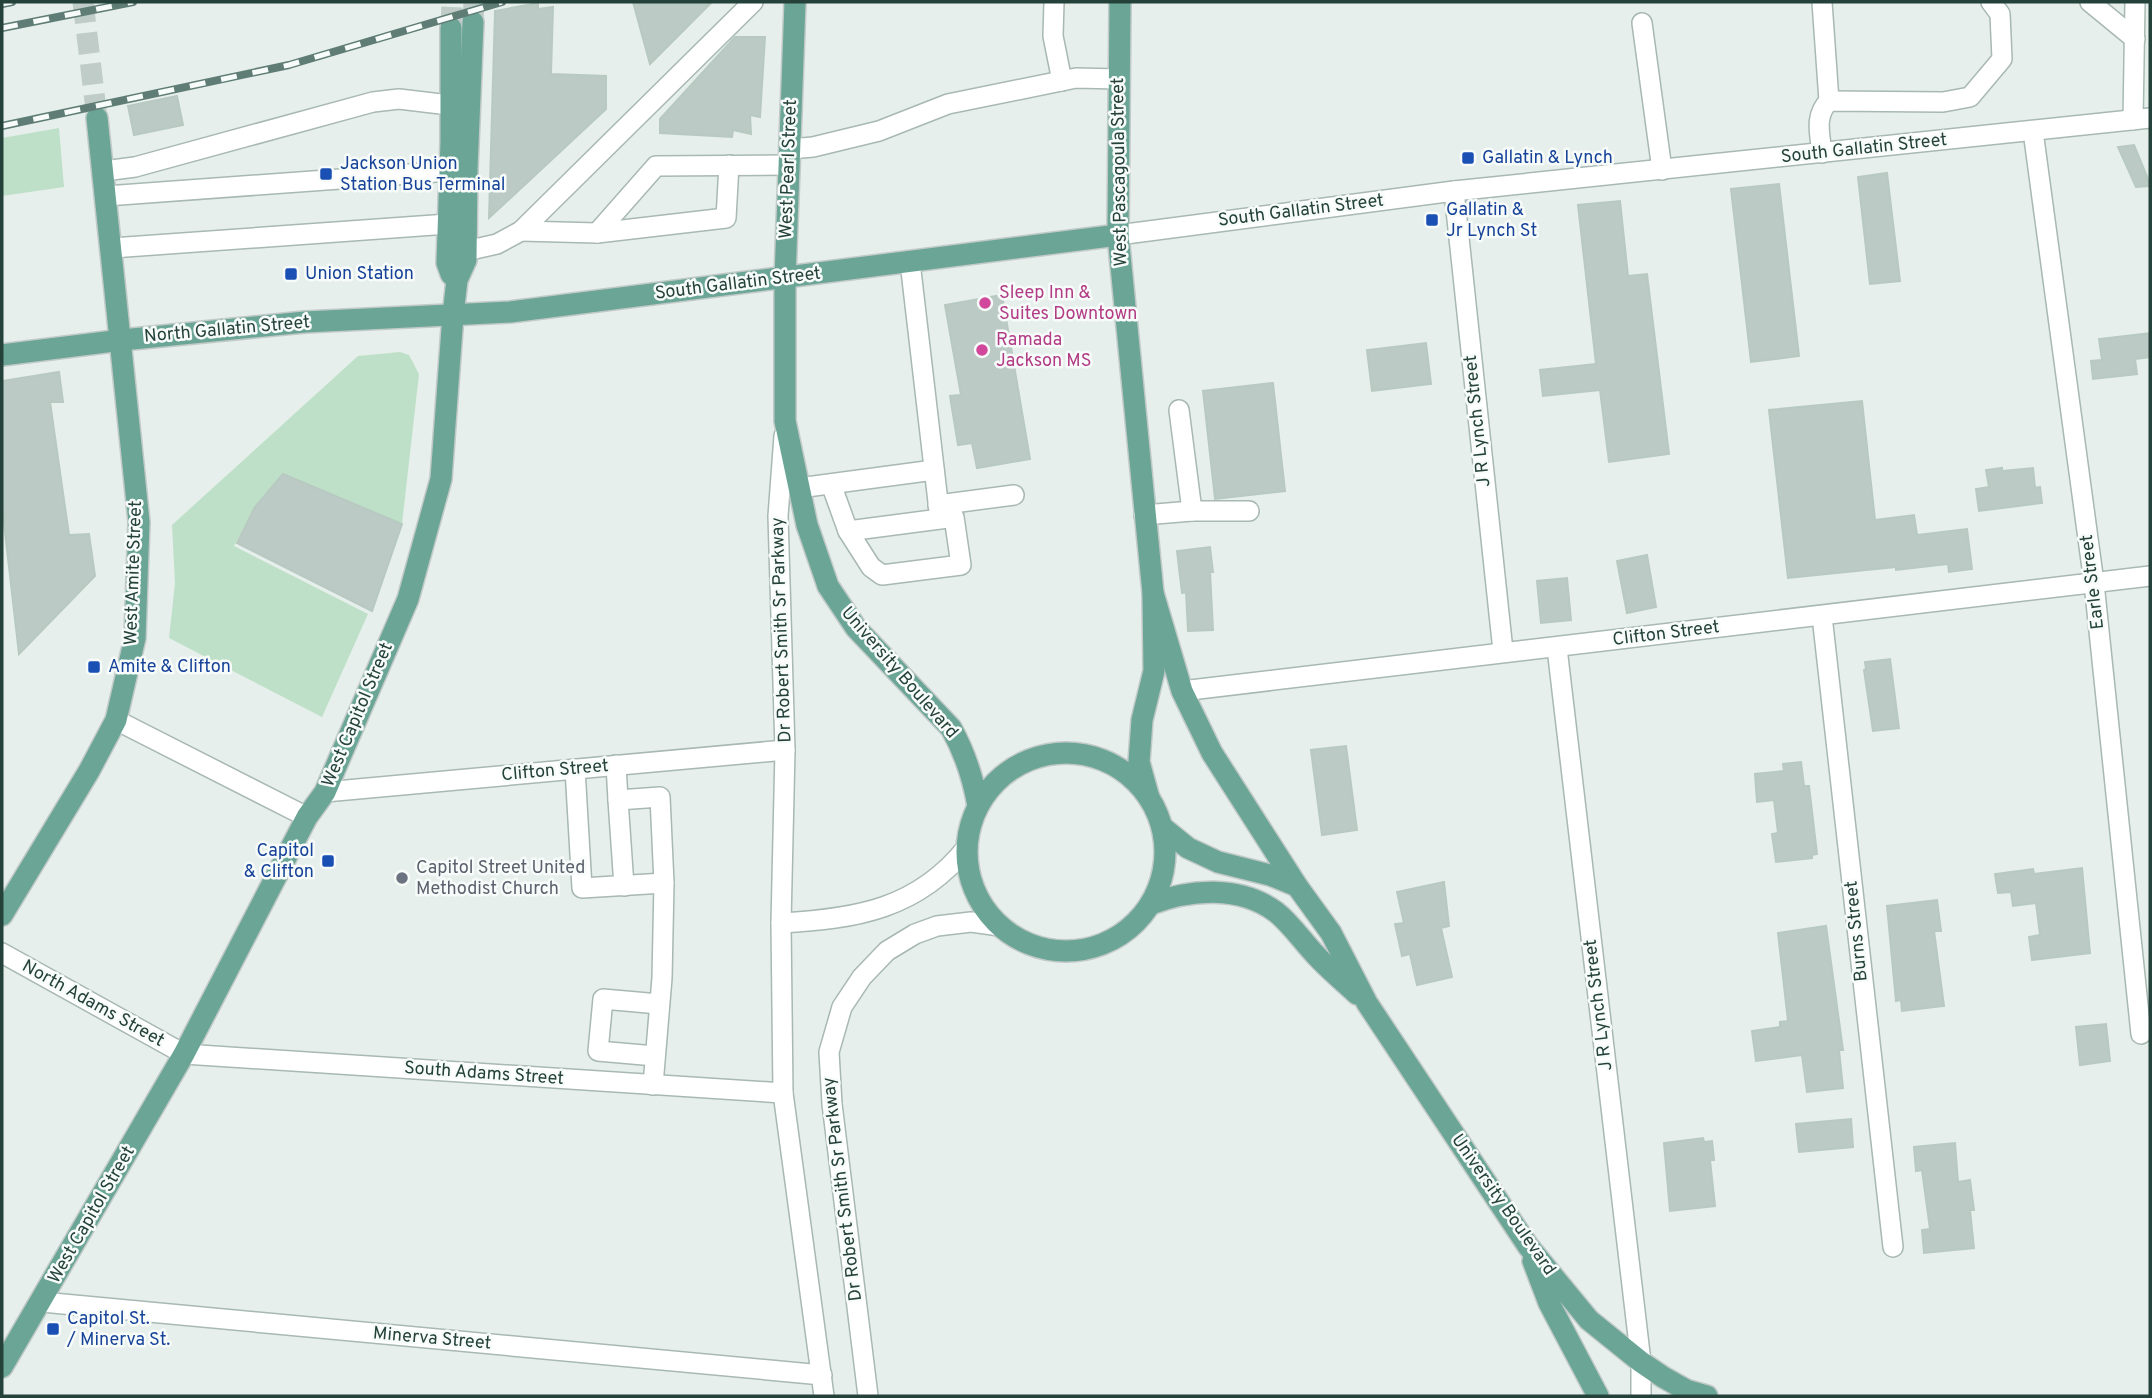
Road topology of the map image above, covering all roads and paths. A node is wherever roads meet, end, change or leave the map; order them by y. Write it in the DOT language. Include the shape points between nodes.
graph roads {
  1 [pos="753,2"];
  2 [pos="795,2"];
  3 [pos="1054,2"];
  4 [pos="1120,2"];
  5 [pos="1822,2"];
  6 [pos="1991,2"];
  7 [pos="2090,2"];
  8 [pos="2135,2"];
  9 [pos="473,22"];
  10 [pos="1642,23"];
  11 [pos="451,28"];
  12 [pos="2135,39"];
  13 [pos="1119,79"];
  14 [pos="1062,81"];
  15 [pos="1829,101"];
  16 [pos="460,106"];
  17 [pos="97,118"];
  18 [pos="2142,119"];
  19 [pos="2033,131"];
  20 [pos="1822,153"];
  21 [pos="790,157"];
  22 [pos="729,165"];
  23 [pos="1662,170"];
  24 [pos="104,171"];
  25 [pos="450,172"];
  26 [pos="1454,191"];
  27 [pos="106,196"];
  28 [pos="448,224"];
  29 [pos="521,231"];
  30 [pos="597,233"];
  31 [pos="1118,235"];
  32 [pos="112,248"];
  33 [pos="466,251"];
  34 [pos="910,262"];
  35 [pos="785,279"];
  36 [pos="457,280"];
  37 [pos="453,315"];
  38 [pos="121,340"];
  39 [pos="2,355"];
  40 [pos="1179,410"];
  41 [pos="785,421"];
  42 [pos="934,470"];
  43 [pos="831,484"];
  44 [pos="799,488"];
  45 [pos="1014,495"];
  46 [pos="1192,511"];
  47 [pos="1250,511"];
  48 [pos="939,512"];
  49 [pos="1144,515"];
  50 [pos="848,531"];
  51 [pos="2150,576"];
  52 [pos="2094,583"];
  53 [pos="1153,593"];
  54 [pos="1822,616"];
  55 [pos="1557,648"];
  56 [pos="1503,651"];
  57 [pos="1182,691"];
  58 [pos="116,719"];
  59 [pos="785,750"];
  60 [pos="616,765"];
  61 [pos="575,769"];
  62 [pos="325,792"];
  63 [pos="1149,798"];
  64 [pos="618,800"];
  65 [pos="978,806"];
  66 [pos="307,817"];
  67 [pos="1162,827"];
  68 [pos="967,847"];
  69 [pos="664,883"];
  70 [pos="624,886"];
  71 [pos="1297,886"];
  72 [pos="1151,904"];
  73 [pos="2,915"];
  74 [pos="781,923"];
  75 [pos="1000,926"];
  76 [pos="2,954"];
  77 [pos="1367,1003"];
  78 [pos="659,1004"];
  79 [pos="2141,1034"];
  80 [pos="184,1054"];
  81 [pos="655,1056"];
  82 [pos="653,1085"];
  83 [pos="783,1093"];
  84 [pos="1528,1246"];
  85 [pos="1893,1247"];
  86 [pos="42,1302"];
  87 [pos="1641,1362"];
  88 [pos="2,1367"];
  89 [pos="822,1376"];
  90 [pos="1593,1395"];
  91 [pos="824,1396"];
  92 [pos="868,1396"];
  93 [pos="1641,1396"];
  94 [pos="1650,1396"];
  95 [pos="1707,1396"];
  1 -- 29 [label="street"];
  2 -- 21 [label="main road, West Pearl Street"];
  3 -- 14 [label="street" via="1053,36"];
  4 -- 13 [label="main road, West Pascagoula Street"];
  5 -- 15 [label="street"];
  6 -- 15 [label="street" via="2000,14 2002,59 1970,97 1943,102"];
  7 -- 12 [label="street"];
  8 -- 12 [label="street"];
  9 -- 16 [label="main road, West Capitol Street"];
  10 -- 23 [label="street"];
  11 -- 16 [label="main road, West Capitol Street"];
  12 -- 18 [label="street"];
  13 -- 14 [label="street"];
  13 -- 31 [label="main road, West Pascagoula Street"];
  14 -- 21 [label="street" via="948,104 879,131"];
  15 -- 20 [label="street" via="1818,122"];
  16 -- 24 [label="street" via="399,99 373,102 135,167"];
  16 -- 25 [label="main road, West Capitol Street"];
  16 -- 33 [label="main road, West Capitol Street" via="467,169"];
  17 -- 24 [label="main road, West Amite Street"];
  18 -- 19 [label="street, South Gallatin Street"];
  19 -- 20 [label="street, South Gallatin Street"];
  19 -- 52 [label="street, Earle Street"];
  20 -- 23 [label="street, South Gallatin Street"];
  21 -- 22 [label="street"];
  21 -- 35 [label="main road, West Pearl Street"];
  22 -- 30 [label="street" via="656,166"];
  22 -- 30 [label="street" via="726,218"];
  23 -- 26 [label="street, South Gallatin Street"];
  24 -- 27 [label="main road, West Amite Street"];
  25 -- 27 [label="street"];
  25 -- 28 [label="main road, West Capitol Street"];
  26 -- 31 [label="street, South Gallatin Street"];
  26 -- 56 [label="street, J R Lynch Street"];
  27 -- 32 [label="main road, West Amite Street"];
  28 -- 32 [label="street"];
  28 -- 36 [label="main road, West Capitol Street" via="447,263"];
  29 -- 30 [label="street"];
  29 -- 33 [label="street" via="498,244"];
  31 -- 34 [label="main road, South Gallatin Street"];
  31 -- 49 [label="main road, West Pascagoula Street"];
  32 -- 38 [label="main road, West Amite Street"];
  33 -- 36 [label="main road, West Capitol Street"];
  34 -- 35 [label="main road, South Gallatin Street"];
  34 -- 42 [label="street"];
  35 -- 37 [label="main road, South Gallatin Street"];
  35 -- 41 [label="main road, West Pearl Street"];
  36 -- 37 [label="main road, West Capitol Street"];
  37 -- 38 [label="main road, North Gallatin Street" via="306,322"];
  37 -- 62 [label="main road, West Capitol Street" via="441,479 408,599"];
  38 -- 39 [label="main road, North Gallatin Street"];
  38 -- 58 [label="main road, West Amite Street" via="139,522 135,638"];
  40 -- 46 [label="street"];
  41 -- 44 [label="main road, University Boulevard"];
  41 -- 59 [label="street, Dr Robert Smith Sr Parkway" via="778,516"];
  42 -- 43 [label="street"];
  42 -- 48 [label="street"];
  43 -- 44 [label="street"];
  43 -- 50 [label="street"];
  44 -- 65 [label="main road, University Boulevard" via="828,586 856,628 951,728 972,776"];
  45 -- 48 [label="street"];
  46 -- 47 [label="street"];
  46 -- 49 [label="street"];
  48 -- 50 [label="street"];
  48 -- 50 [label="street" via="954,517 961,565 882,575"];
  49 -- 53 [label="main road, West Pascagoula Street"];
  51 -- 52 [label="street, Clifton Street"];
  52 -- 54 [label="street, Clifton Street"];
  52 -- 79 [label="street, Earle Street"];
  53 -- 57 [label="main road, West Pascagoula Street"];
  53 -- 63 [label="main road, West Pascagoula Street" via="1154,671 1142,720 1139,762"];
  54 -- 55 [label="street, Clifton Street"];
  54 -- 85 [label="street, Burns Street"];
  55 -- 56 [label="street, Clifton Street"];
  55 -- 87 [label="street, J R Lynch Street"];
  56 -- 57 [label="street, Clifton Street"];
  57 -- 71 [label="main road, West Pascagoula Street" via="1212,753"];
  58 -- 66 [label="street"];
  58 -- 73 [label="main road, West Amite Street"];
  59 -- 60 [label="street, Clifton Street"];
  59 -- 74 [label="street, Dr Robert Smith Sr Parkway"];
  60 -- 61 [label="street, Clifton Street"];
  60 -- 64 [label="street"];
  61 -- 62 [label="street, Clifton Street"];
  61 -- 70 [label="street" via="582,888"];
  62 -- 66 [label="main road, West Capitol Street"];
  63 -- 65 [label="main road" via="1136,781 1105,760 1067,752 1025,761 1003,774"];
  63 -- 67 [label="main road"];
  64 -- 69 [label="street" via="660,797"];
  64 -- 70 [label="street"];
  65 -- 68 [label="main road"];
  66 -- 80 [label="main road, West Capitol Street"];
  67 -- 71 [label="main road" via="1188,848 1218,862"];
  67 -- 72 [label="main road" via="1165,850"];
  68 -- 74 [label="street" via="926,887 884,907 821,921"];
  68 -- 75 [label="main road" via="969,872 979,899"];
  69 -- 70 [label="street"];
  69 -- 78 [label="street"];
  71 -- 77 [label="main road, University Boulevard" via="1331,933"];
  72 -- 75 [label="main road" via="1125,932 1101,945 1073,951 1041,948"];
  72 -- 77 [label="main road, University Boulevard" via="1202,891 1264,904"];
  74 -- 83 [label="street, Dr Robert Smith Sr Parkway"];
  75 -- 92 [label="street, Dr Robert Smith Sr Parkway" via="971,922 937,926 887,951 842,1007 829,1052"];
  76 -- 80 [label="street, North Adams Street"];
  77 -- 84 [label="main road, University Boulevard"];
  78 -- 81 [label="street"];
  78 -- 81 [label="street" via="603,999 598,1051"];
  80 -- 82 [label="street, South Adams Street"];
  80 -- 86 [label="main road, West Capitol Street"];
  81 -- 82 [label="street"];
  82 -- 83 [label="street, South Adams Street"];
  83 -- 89 [label="street, Dr Robert Smith Sr Parkway"];
  84 -- 87 [label="main road, University Boulevard" via="1589,1320"];
  84 -- 90 [label="main road" via="1549,1303"];
  86 -- 88 [label="main road, West Capitol Street"];
  86 -- 89 [label="street, Minerva Street"];
  87 -- 93 [label="street, J R Lynch Street"];
  87 -- 94 [label="street, J R Lynch Street"];
  87 -- 95 [label="main road, University Boulevard" via="1686,1390"];
  89 -- 91 [label="street, Dr Robert Smith Sr Parkway"];
}
